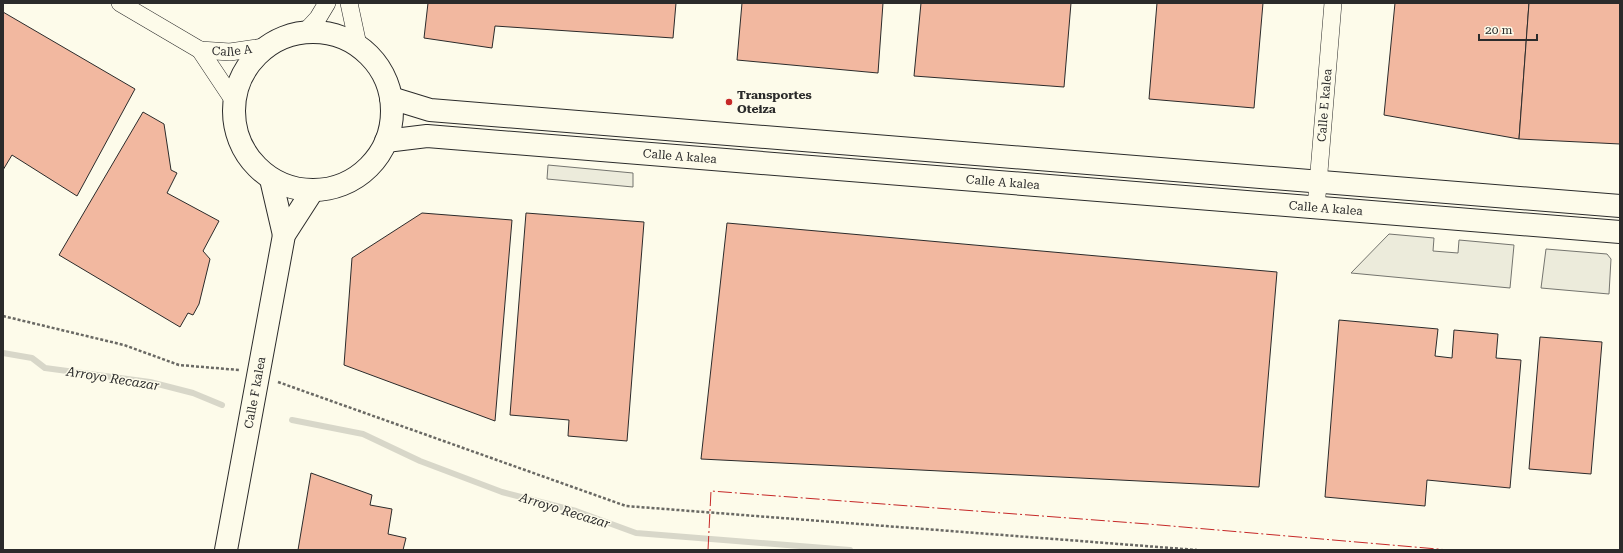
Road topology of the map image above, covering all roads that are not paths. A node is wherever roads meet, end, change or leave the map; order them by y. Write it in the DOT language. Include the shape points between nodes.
graph roads {
  1 [pos="120,3"];
  2 [pos="328,3"];
  3 [pos="349,3"];
  4 [pos="1332,3"];
  5 [pos="306,31"];
  6 [pos="358,45"];
  7 [pos="264,47"];
  8 [pos="200,50"];
  9 [pos="391,98"];
  10 [pos="234,101"];
  11 [pos="386,141"];
  12 [pos="271,178"];
  13 [pos="1317,181"];
  14 [pos="313,190"];
  15 [pos="1620,206"];
  16 [pos="1316,208"];
  17 [pos="1620,232"];
  18 [pos="284,235"];
  19 [pos="226,550"];
  1 -- 8 [label="street"];
  2 -- 5 [label="street"];
  3 -- 6 [label="street"];
  4 -- 13 [label="street, Calle E kalea"];
  5 -- 6 [label="street" via="333,34"];
  5 -- 7 [label="street" via="277,39"];
  6 -- 9 [label="street" via="385,77"];
  7 -- 8 [label="street, Calle A" via="230,52"];
  7 -- 10 [label="street" via="250,62 239,81"];
  8 -- 10 [label="street"];
  9 -- 11 [label="street" via="392,112"];
  9 -- 13 [label="street" via="430,110"];
  10 -- 12 [label="street" via="238,137 253,163"];
  11 -- 14 [label="street" via="365,171 332,188"];
  11 -- 16 [label="street, Calle A kalea" via="427,136"];
  12 -- 14 [label="street" via="291,187"];
  12 -- 18 [label="street, Calle F kalea"];
  13 -- 15 [label="street"];
  13 -- 16 [label="street, Calle E kalea"];
  14 -- 18 [label="street, Calle F kalea"];
  16 -- 17 [label="street, Calle A kalea"];
  18 -- 19 [label="street, Calle F kalea"];
}
